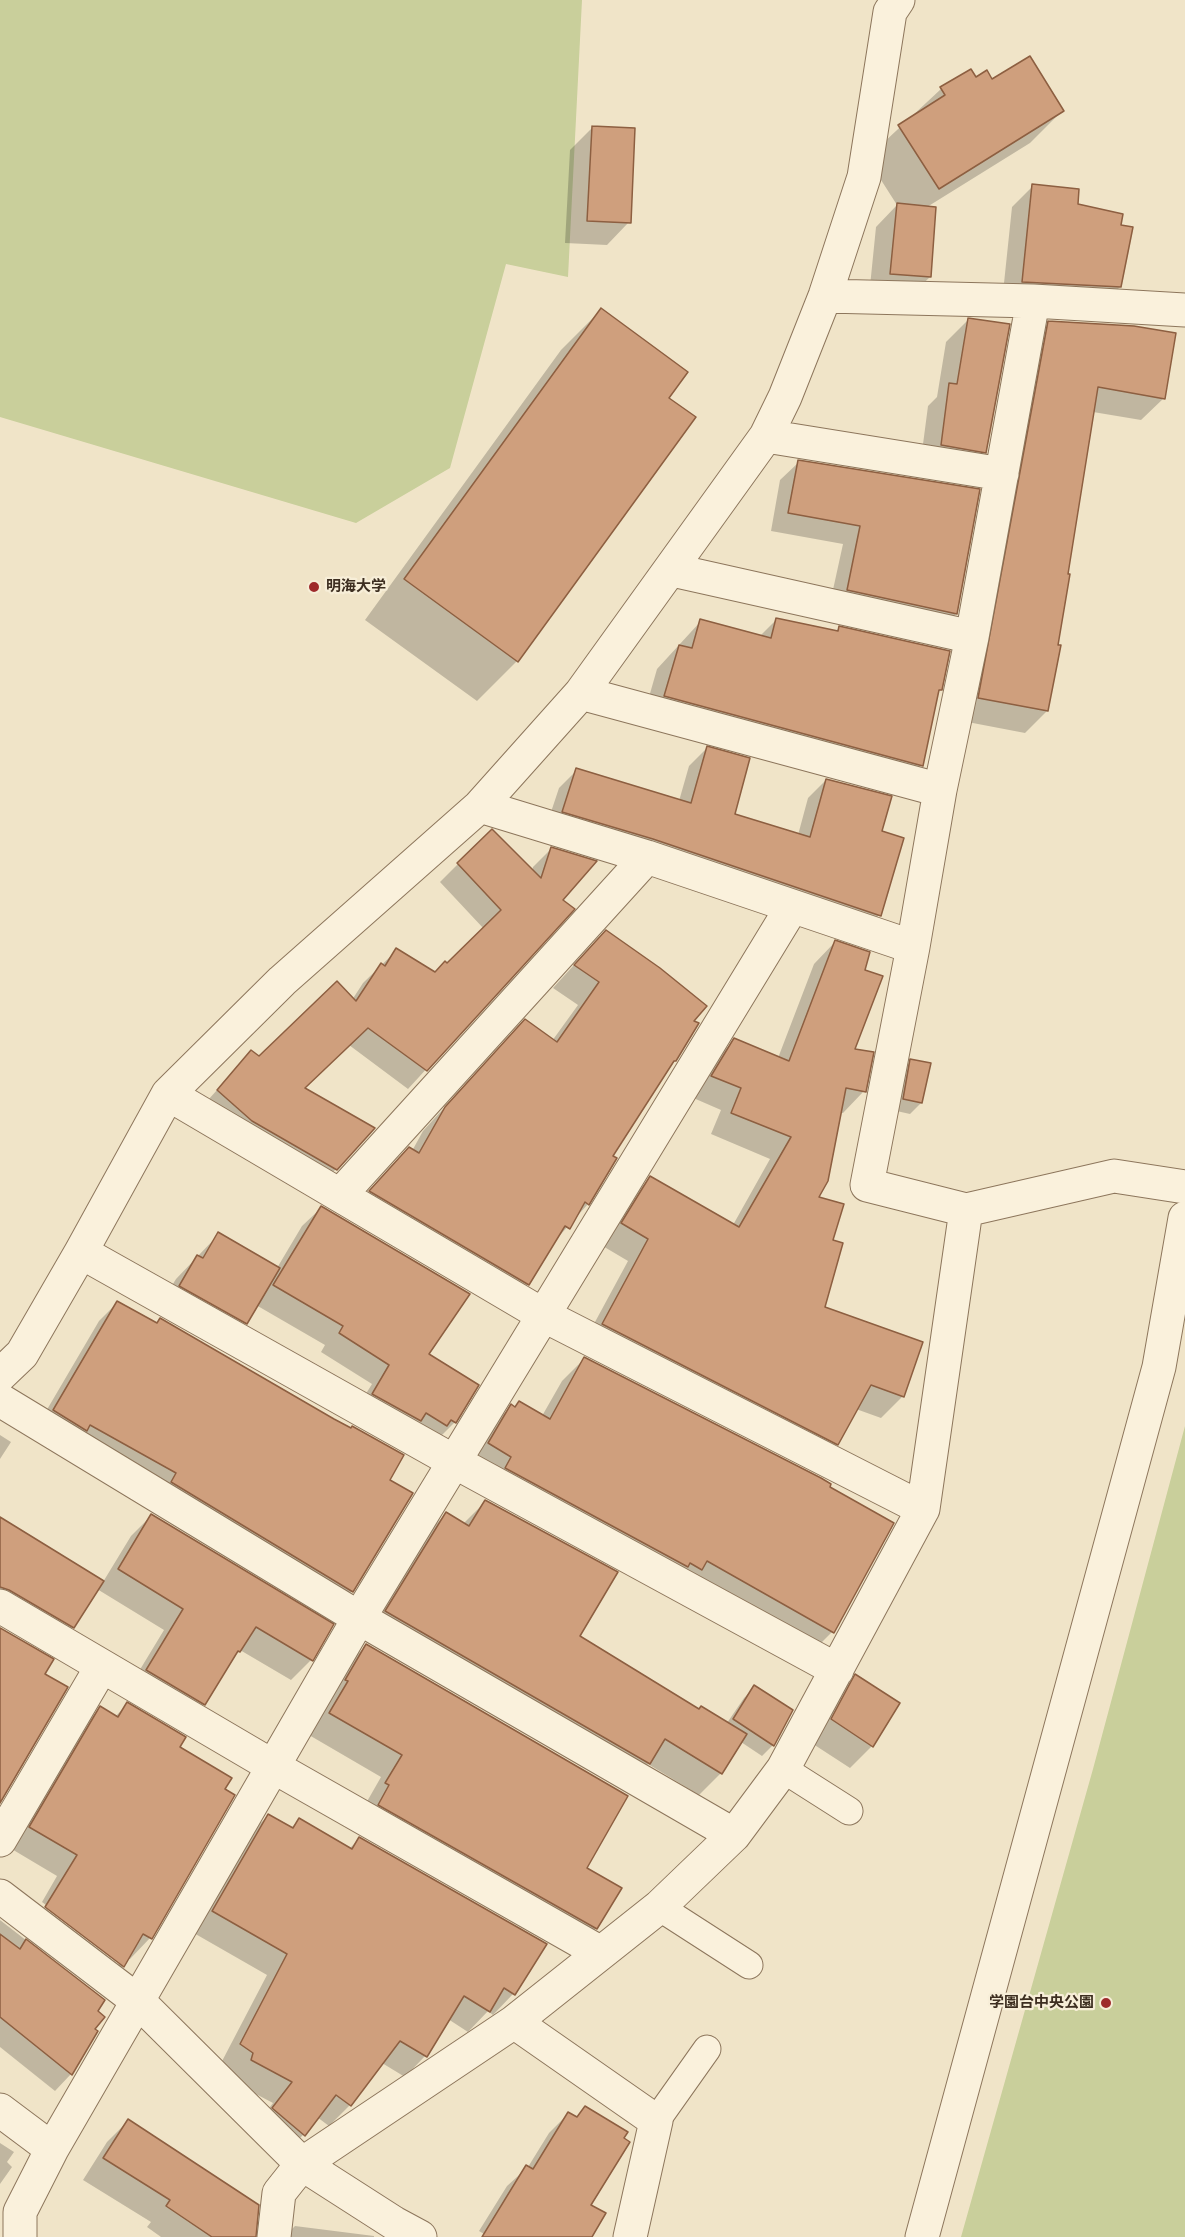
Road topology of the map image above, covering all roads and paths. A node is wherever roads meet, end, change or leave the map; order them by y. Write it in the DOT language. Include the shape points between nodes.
graph roads {
  1 [pos="889,4"];
  2 [pos="825,296"];
  3 [pos="1033,301"];
  4 [pos="1185,310"];
  5 [pos="766,436"];
  6 [pos="1002,474"];
  7 [pos="672,570"];
  8 [pos="972,637"];
  9 [pos="582,693"];
  10 [pos="940,790"];
  11 [pos="480,806"];
  12 [pos="647,857"];
  13 [pos="792,907"];
  14 [pos="914,947"];
  15 [pos="168,1094"];
  16 [pos="1185,1187"];
  17 [pos="340,1195"];
  18 [pos="966,1210"];
  19 [pos="1185,1218"];
  20 [pos="81,1252"];
  21 [pos="543,1316"];
  22 [pos="0,1375"];
  23 [pos="0,1400"];
  24 [pos="455,1461"];
  25 [pos="923,1509"];
  26 [pos="0,1606"];
  27 [pos="359,1618"];
  28 [pos="102,1666"];
  29 [pos="837,1670"];
  30 [pos="274,1767"];
  31 [pos="783,1769"];
  32 [pos="849,1811"];
  33 [pos="734,1834"];
  34 [pos="0,1840"];
  35 [pos="0,1896"];
  36 [pos="659,1907"];
  37 [pos="601,1953"];
  38 [pos="749,1965"];
  39 [pos="139,2002"];
  40 [pos="514,2022"];
  41 [pos="706,2049"];
  42 [pos="0,2110"];
  43 [pos="656,2121"];
  44 [pos="52,2149"];
  45 [pos="302,2164"];
  46 [pos="403,2232"];
  47 [pos="20,2237"];
  48 [pos="274,2237"];
  49 [pos="630,2237"];
  50 [pos="922,2237"];
  1 -- 2 [label="street" via="864,177"];
  2 -- 3 [label="street"];
  2 -- 5 [label="street"];
  3 -- 4 [label="street"];
  3 -- 6 [label="street"];
  5 -- 6 [label="street"];
  5 -- 7 [label="street"];
  6 -- 8 [label="street"];
  7 -- 8 [label="street"];
  7 -- 9 [label="street"];
  8 -- 10 [label="street"];
  9 -- 10 [label="street"];
  9 -- 11 [label="street"];
  10 -- 14 [label="street"];
  11 -- 12 [label="street"];
  11 -- 15 [label="street" via="282,981"];
  12 -- 13 [label="street"];
  12 -- 17 [label="street"];
  13 -- 14 [label="street"];
  13 -- 21 [label="street"];
  14 -- 18 [label="street" via="867,1185"];
  15 -- 17 [label="street"];
  15 -- 20 [label="street"];
  16 -- 18 [label="street" via="1114,1176"];
  17 -- 21 [label="street"];
  18 -- 25 [label="street"];
  19 -- 50 [label="street" via="1159,1367"];
  20 -- 22 [label="street" via="22,1353"];
  20 -- 24 [label="street"];
  21 -- 24 [label="street"];
  21 -- 25 [label="street"];
  23 -- 27 [label="street"];
  24 -- 27 [label="street"];
  24 -- 29 [label="street"];
  25 -- 29 [label="street"];
  26 -- 28 [label="street"];
  27 -- 30 [label="street"];
  27 -- 33 [label="street"];
  28 -- 30 [label="street"];
  28 -- 34 [label="street"];
  29 -- 31 [label="street"];
  30 -- 37 [label="street"];
  30 -- 39 [label="street"];
  31 -- 32 [label="lane"];
  31 -- 33 [label="street"];
  33 -- 36 [label="street"];
  35 -- 39 [label="street"];
  36 -- 37 [label="street"];
  36 -- 38 [label="lane"];
  37 -- 40 [label="street"];
  39 -- 44 [label="street"];
  39 -- 45 [label="street"];
  40 -- 43 [label="street"];
  40 -- 45 [label="street"];
  41 -- 43 [label="lane"];
  42 -- 44 [label="street"];
  43 -- 49 [label="street"];
  44 -- 47 [label="street" via="20,2212"];
  45 -- 46 [label="street"];
  45 -- 48 [label="street" via="279,2193"];
}
